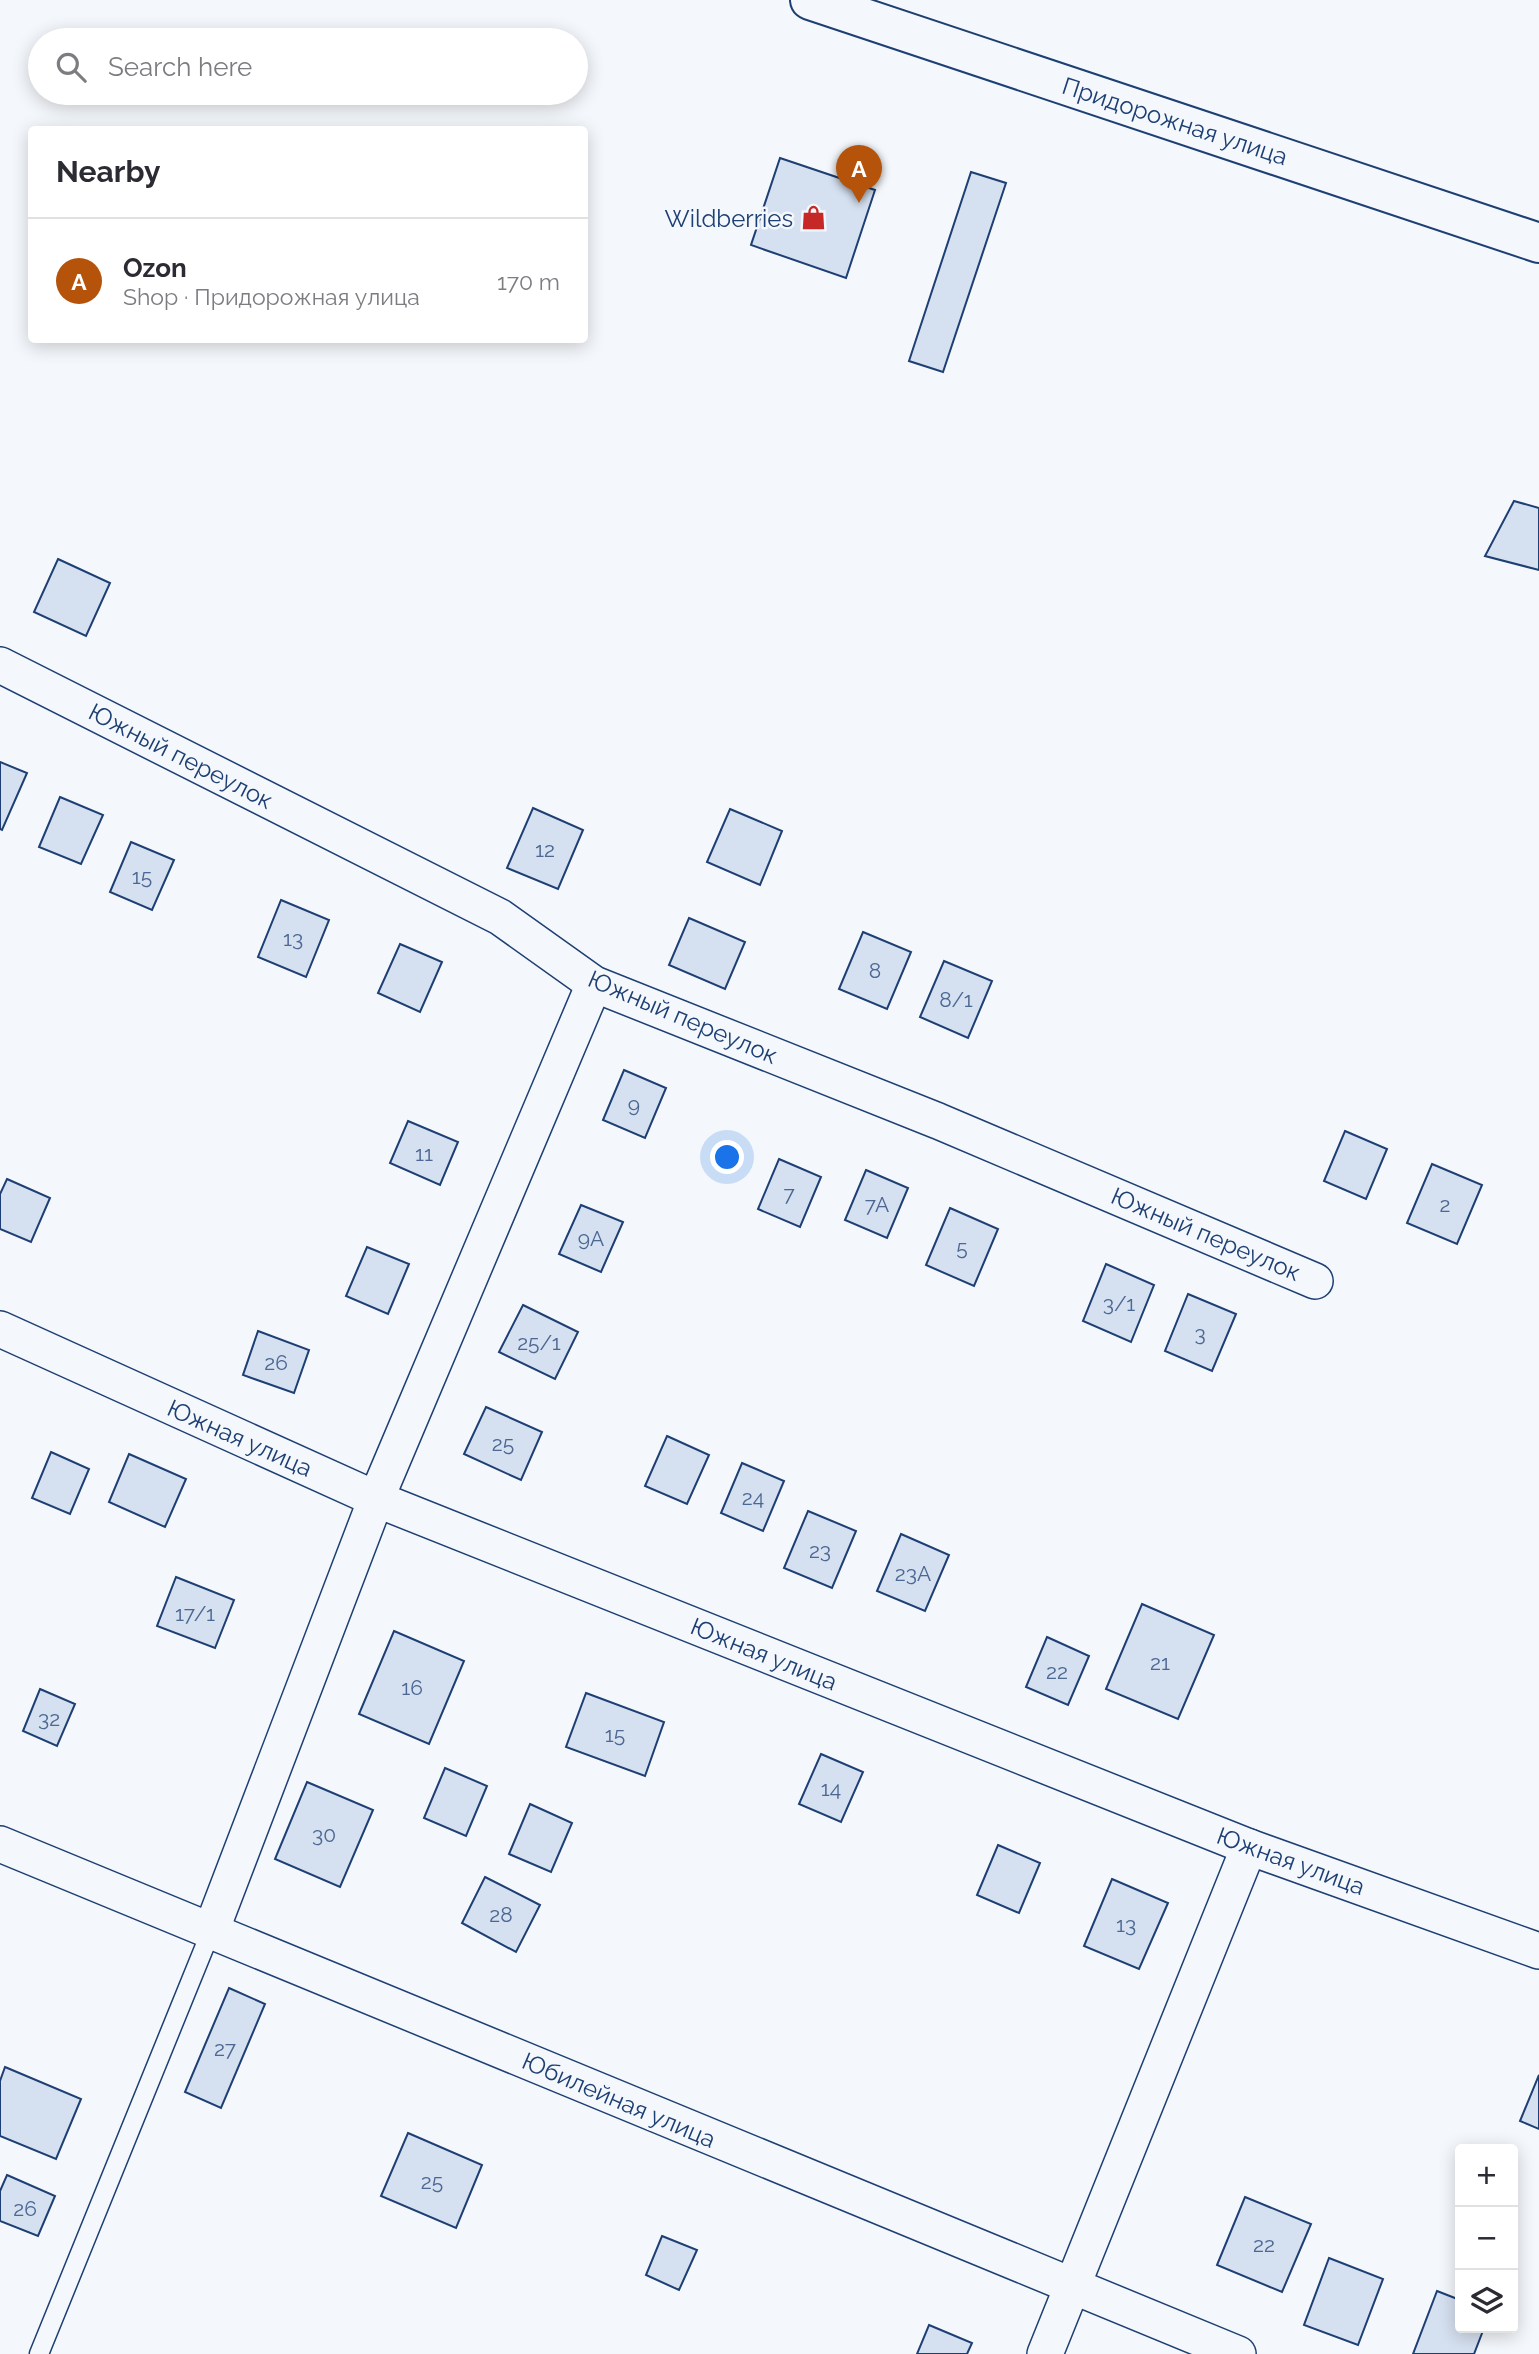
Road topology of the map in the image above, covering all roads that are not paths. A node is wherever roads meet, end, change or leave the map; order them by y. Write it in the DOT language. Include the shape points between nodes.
graph roads {
  1 [pos="810,0"];
  2 [pos="1539,243"];
  3 [pos="0,665"];
  4 [pos="594,984"];
  5 [pos="1315,1281"];
  6 [pos="0,1329"];
  7 [pos="376,1499"];
  8 [pos="0,1844"];
  9 [pos="1250,1847"];
  10 [pos="211,1931"];
  11 [pos="1539,1951"];
  12 [pos="1073,2288"];
  13 [pos="39,2354"];
  14 [pos="1045,2354"];
  15 [pos="1238,2354"];
  1 -- 2 [label="street, Придорожная улица"];
  3 -- 4 [label="street, Южный переулок" via="500,916"];
  4 -- 5 [label="street, Южный переулок" via="938,1121"];
  4 -- 7 [label="street"];
  6 -- 7 [label="street, Южная улица"];
  7 -- 9 [label="street, Южная улица"];
  7 -- 10 [label="street"];
  8 -- 10 [label="street, Юбилейная улица"];
  9 -- 11 [label="street, Южная улица"];
  9 -- 12 [label="street"];
  10 -- 12 [label="street, Юбилейная улица"];
  10 -- 13 [label="lane"];
  12 -- 14 [label="street"];
  12 -- 15 [label="street, Юбилейная улица"];
}
